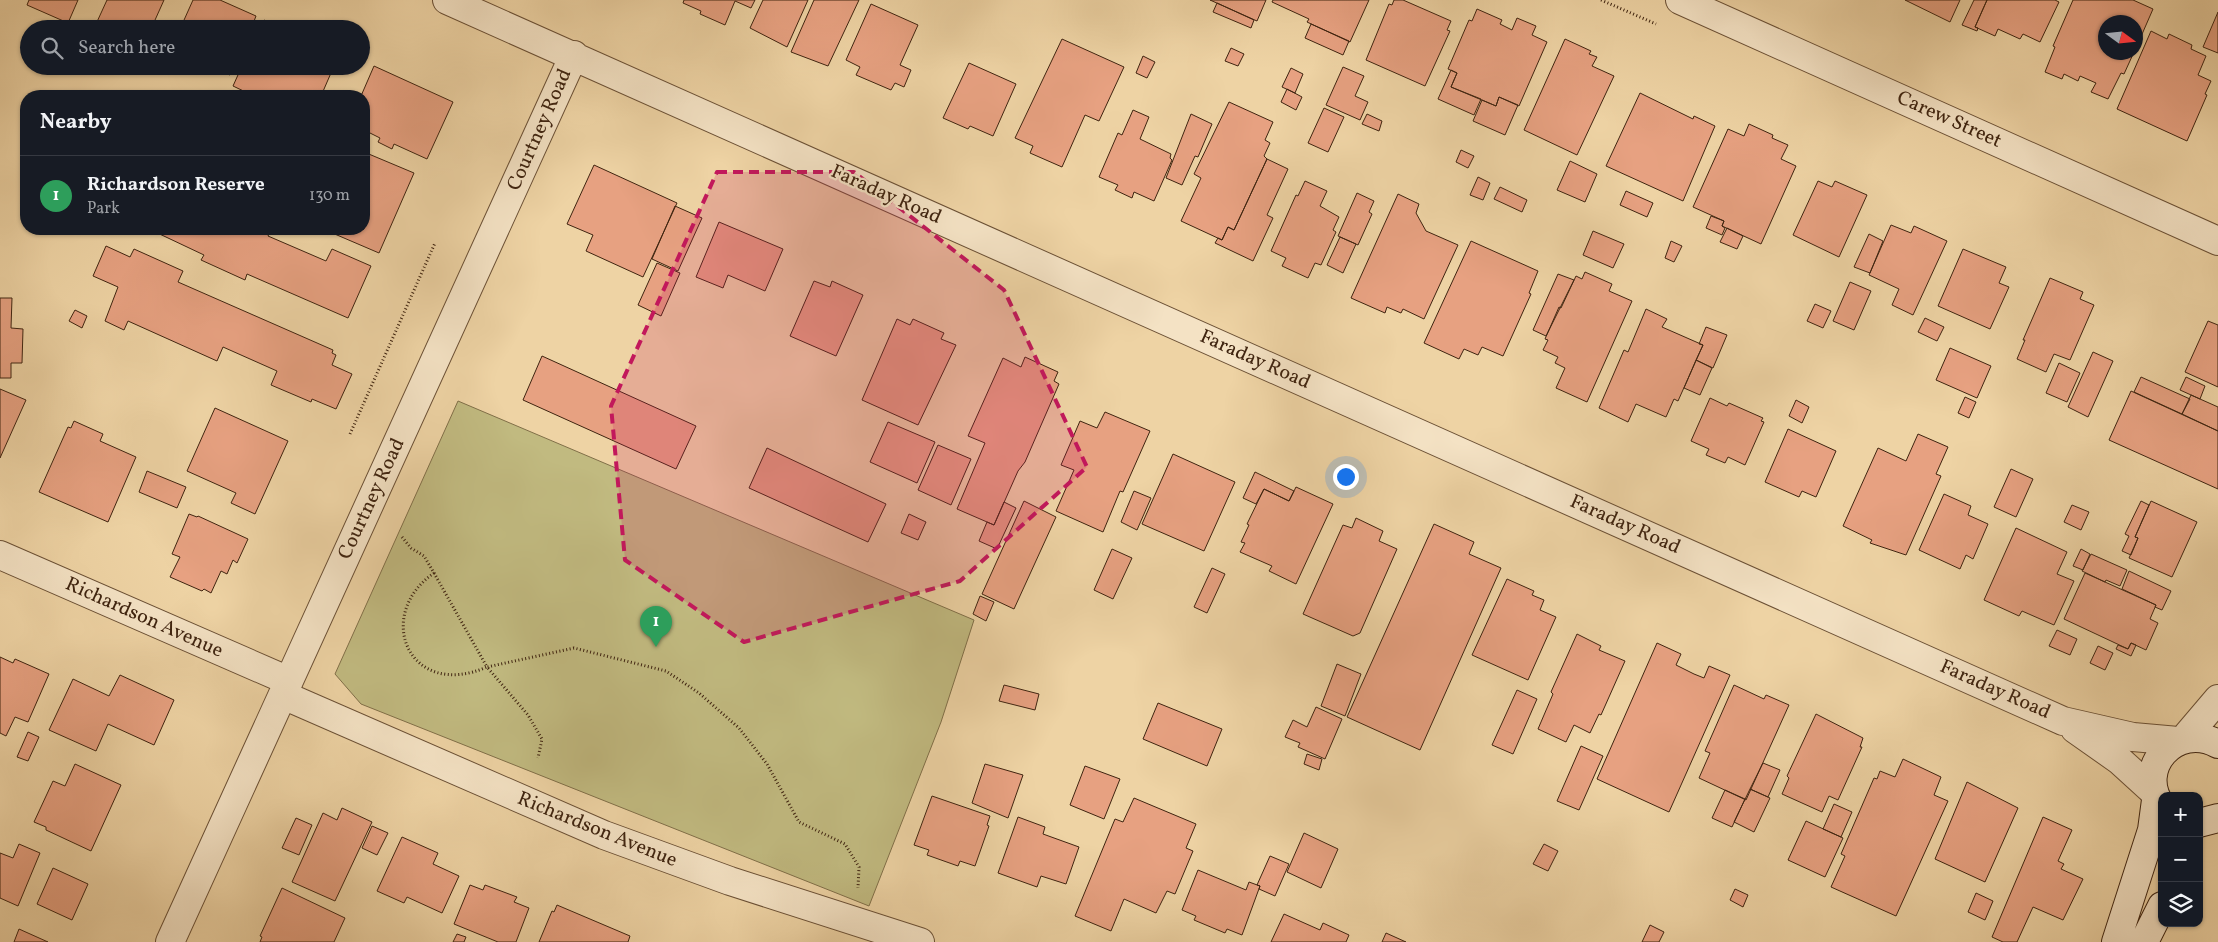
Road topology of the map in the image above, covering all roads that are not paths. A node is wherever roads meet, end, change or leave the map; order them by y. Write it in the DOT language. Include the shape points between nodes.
graph roads {
  1 [pos="447,0"];
  2 [pos="1680,0"];
  3 [pos="574,55"];
  4 [pos="2218,241"];
  5 [pos="0,555"];
  6 [pos="286,688"];
  7 [pos="2218,699"];
  8 [pos="2063,721"];
  9 [pos="2181,740"];
  10 [pos="2218,744"];
  11 [pos="2157,799"];
  12 [pos="2158,914"];
  13 [pos="170,942"];
  14 [pos="920,942"];
  15 [pos="2116,942"];
  16 [pos="2144,942"];
  1 -- 3 [label="street, Faraday Road"];
  2 -- 4 [label="street, Carew Street"];
  3 -- 6 [label="street, Courtney Road"];
  3 -- 8 [label="street, Faraday Road"];
  5 -- 6 [label="street, Richardson Avenue"];
  6 -- 13 [label="street, Courtney Road"];
  6 -- 14 [label="street, Richardson Avenue" via="604,835 721,878"];
  7 -- 9 [label="street"];
  8 -- 9 [label="street, Faraday Road" via="2133,737"];
  8 -- 11 [label="street, Faraday Road" via="2119,760"];
  9 -- 10 [label="street, Faraday Road" via="2197,737"];
  9 -- 11 [label="street" via="2166,750 2157,762 2152,776"];
  11 -- 15 [label="street" via="2152,830"];
  12 -- 16 [label="street"];
}
